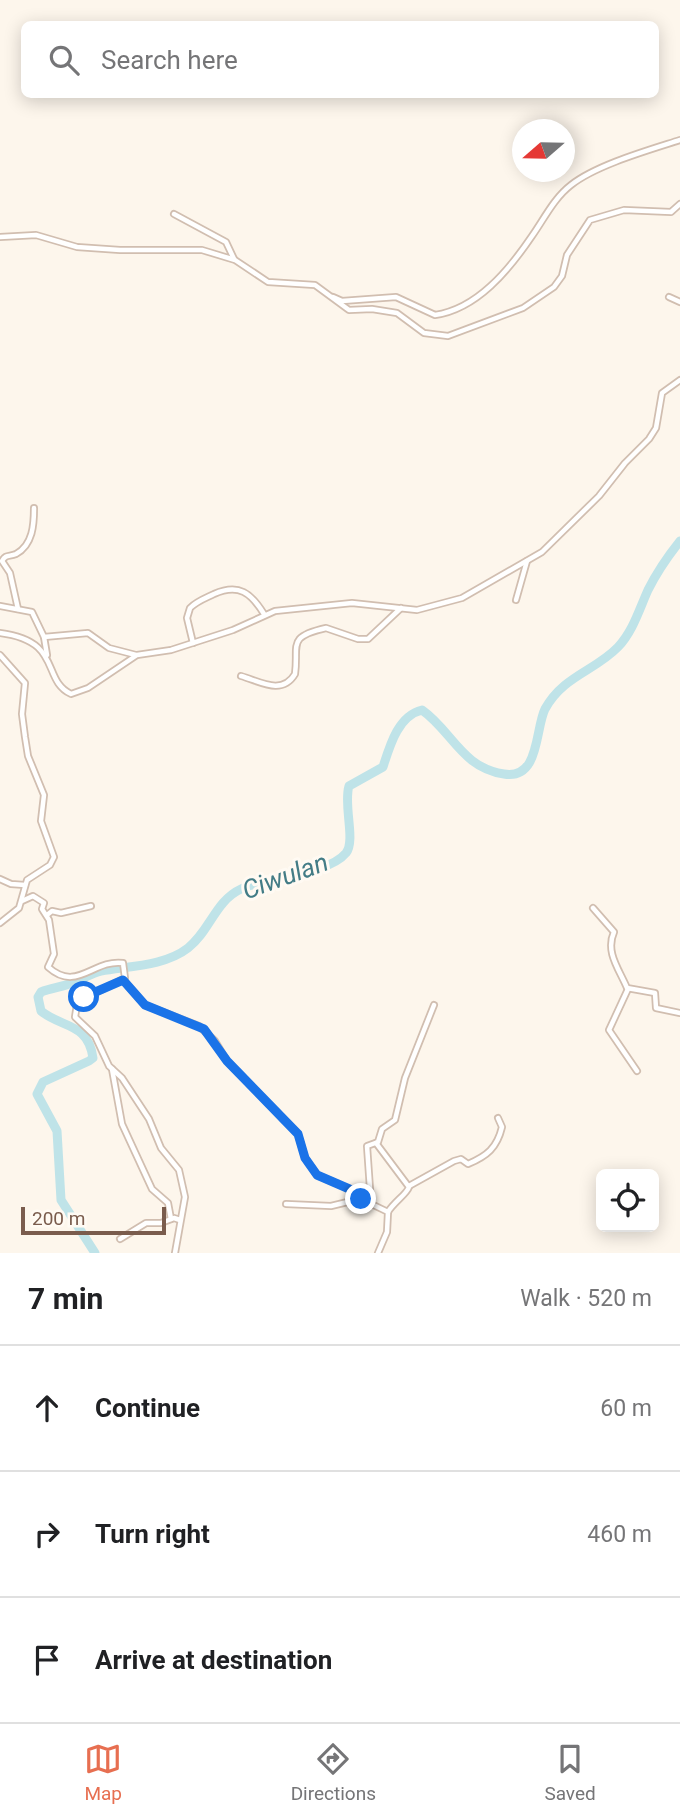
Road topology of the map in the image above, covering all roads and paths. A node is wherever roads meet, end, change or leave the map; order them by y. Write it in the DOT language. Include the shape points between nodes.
graph roads {
  1 [pos="680,140"];
  2 [pos="680,204"];
  3 [pos="174,214"];
  4 [pos="0,237"];
  5 [pos="235,260"];
  6 [pos="330,295"];
  7 [pos="669,297"];
  8 [pos="680,302"];
  9 [pos="680,380"];
  10 [pos="34,508"];
  11 [pos="527,561"];
  12 [pos="516,600"];
  13 [pos="0,606"];
  14 [pos="401,608"];
  15 [pos="18,609"];
  16 [pos="264,614"];
  17 [pos="0,634"];
  18 [pos="44,637"];
  19 [pos="193,643"];
  20 [pos="0,655"];
  21 [pos="137,655"];
  22 [pos="47,656"];
  23 [pos="241,676"];
  24 [pos="0,879"];
  25 [pos="25,885"];
  26 [pos="22,901"];
  27 [pos="91,906"];
  28 [pos="593,908"];
  29 [pos="47,915"];
  30 [pos="0,923"];
  31 [pos="125,977"];
  32 [pos="628,989"];
  33 [pos="435,1004"];
  34 [pos="680,1013"];
  35 [pos="111,1069"];
  36 [pos="637,1071"];
  37 [pos="498,1118"];
  38 [pos="376,1143"];
  39 [pos="409,1186"];
  40 [pos="361,1199"];
  41 [pos="372,1203"];
  42 [pos="286,1205"];
  43 [pos="388,1212"];
  44 [pos="171,1219"];
  45 [pos="180,1220"];
  46 [pos="120,1238"];
  47 [pos="175,1253"];
  48 [pos="378,1253"];
  1 -- 6 [label="street" via="571,185 511,263 464,306 435,315 396,297 342,301"];
  2 -- 6 [label="street" via="671,212 624,210 590,220 567,255 554,287 523,308 448,336 424,333 397,313 349,310"];
  3 -- 5 [label="street" via="226,242"];
  4 -- 5 [label="street" via="36,235 77,247 120,250 194,249"];
  5 -- 6 [label="street" via="268,282 315,285"];
  7 -- 8 [label="street"];
  9 -- 11 [label="street" via="662,393 656,428 649,439 587,509"];
  10 -- 15 [label="street" via="28,541 2,561 10,573"];
  11 -- 12 [label="street"];
  11 -- 14 [label="street" via="462,598 417,610"];
  13 -- 15 [label="street"];
  14 -- 16 [label="street" via="352,603"];
  14 -- 23 [label="street" via="368,639 326,628 301,637 294,648 295,674 283,685"];
  15 -- 18 [label="street" via="32,612"];
  16 -- 19 [label="street"];
  16 -- 19 [label="street" via="245,591 235,587 223,590 190,608 187,618"];
  17 -- 22 [label="street" via="25,638"];
  18 -- 21 [label="street" via="88,633 108,648"];
  18 -- 22 [label="street"];
  19 -- 21 [label="street"];
  20 -- 25 [label="street" via="25,683 24,737 44,795 41,821 54,854 53,863"];
  21 -- 22 [label="street" via="71,694 62,688"];
  24 -- 25 [label="street"];
  25 -- 26 [label="street"];
  26 -- 29 [label="street" via="31,896 41,899"];
  26 -- 30 [label="street" via="13,915"];
  27 -- 29 [label="street"];
  28 -- 32 [label="street" via="614,932 609,943 611,957"];
  29 -- 31 [label="street" via="54,954 48,966 58,976 70,978 120,961"];
  31 -- 35 [label="street" via="84,997 75,1014 95,1037"];
  31 -- 40 [label="street" via="145,1005 204,1029 227,1061 298,1134 305,1158 317,1175 354,1191"];
  32 -- 34 [label="street" via="654,993 656,1008"];
  32 -- 36 [label="street" via="609,1030"];
  33 -- 38 [label="street" via="405,1078 396,1120 382,1129"];
  35 -- 44 [label="street" via="122,1124 152,1189 168,1203"];
  35 -- 45 [label="street" via="122,1078 149,1119 161,1148 179,1170 185,1197"];
  37 -- 39 [label="street" via="502,1127 497,1145 483,1157 468,1164 462,1159 454,1161"];
  38 -- 39 [label="street"];
  38 -- 41 [label="street" via="367,1147"];
  39 -- 43 [label="street"];
  40 -- 41 [label="street"];
  40 -- 42 [label="street" via="331,1206"];
  41 -- 43 [label="street"];
  43 -- 48 [label="street" via="387,1232"];
  44 -- 45 [label="street"];
  44 -- 46 [label="street" via="146,1223"];
  45 -- 47 [label="street"];
}
